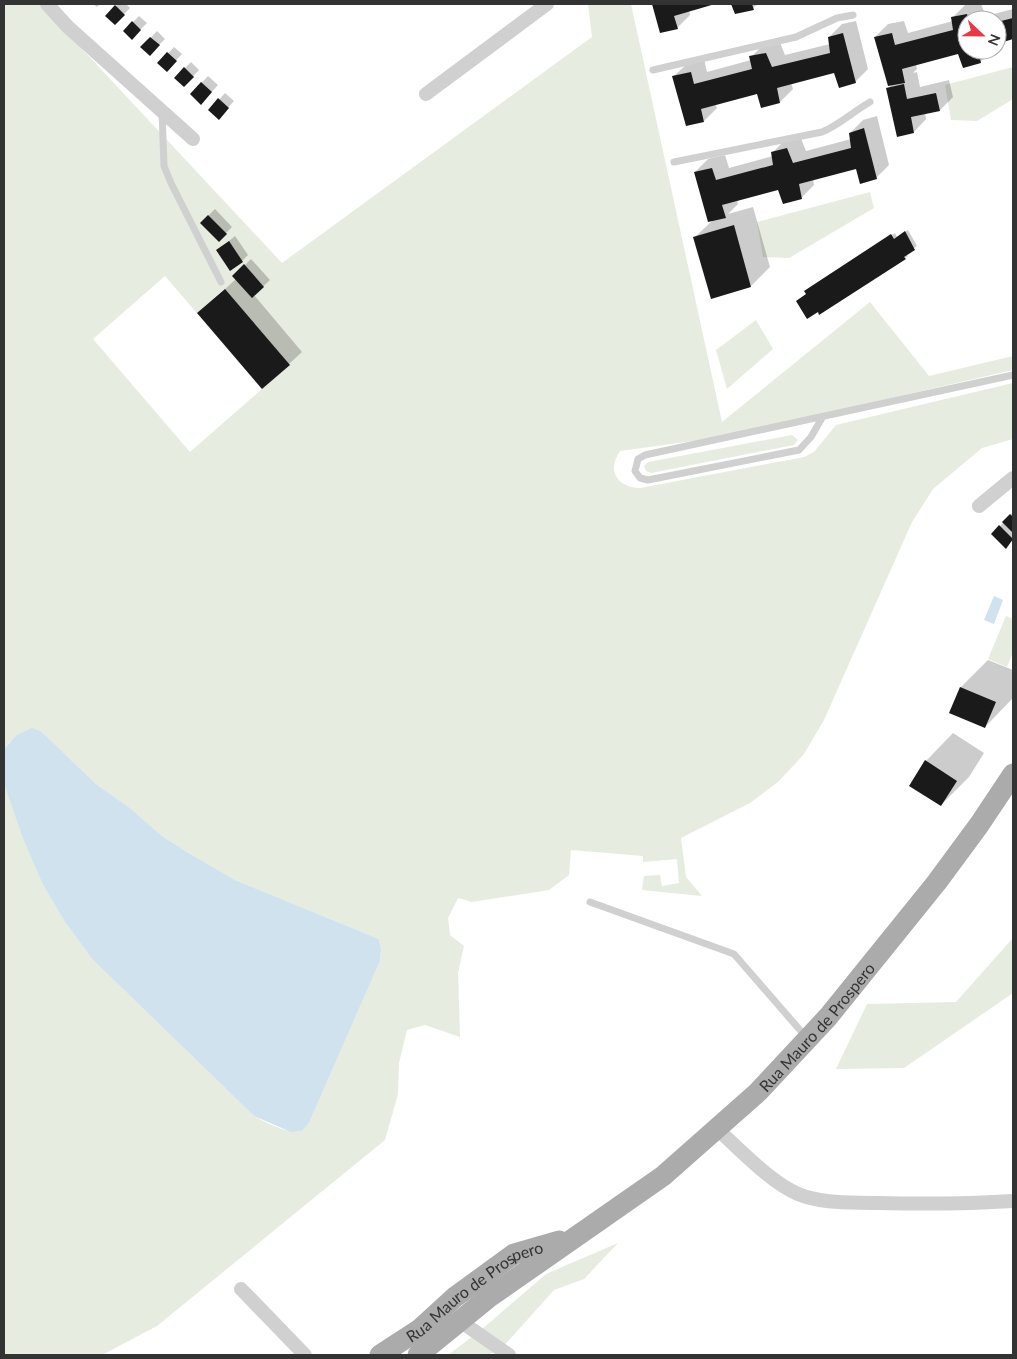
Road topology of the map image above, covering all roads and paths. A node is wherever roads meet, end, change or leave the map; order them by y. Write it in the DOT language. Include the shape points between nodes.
graph roads {
  1 [pos="47,4"];
  2 [pos="547,4"];
  3 [pos="853,15"];
  4 [pos="653,70"];
  5 [pos="426,94"];
  6 [pos="870,102"];
  7 [pos="162,111"];
  8 [pos="193,139"];
  9 [pos="674,162"];
  10 [pos="221,282"];
  11 [pos="1013,375"];
  12 [pos="822,418"];
  13 [pos="1013,478"];
  14 [pos="980,506"];
  15 [pos="1013,774"];
  16 [pos="590,902"];
  17 [pos="808,1039"];
  18 [pos="718,1130"];
  19 [pos="1013,1201"];
  20 [pos="574,1238"];
  21 [pos="241,1289"];
  22 [pos="460,1321"];
  23 [pos="304,1355"];
  24 [pos="380,1355"];
  25 [pos="418,1355"];
  26 [pos="509,1355"];
  1 -- 7 [label="street" via="68,27"];
  2 -- 5 [label="street"];
  3 -- 4 [label="lane" via="837,18 796,37"];
  6 -- 9 [label="lane" via="822,132"];
  7 -- 8 [label="street"];
  7 -- 10 [label="lane" via="164,166"];
  11 -- 12 [label="lane"];
  12 -- 12 [label="lane" via="645,455 636,463 636,471 640,478 648,480 799,450"];
  13 -- 14 [label="street"];
  15 -- 17 [label="main road, Rua Mauro de Prospero" via="937,882"];
  16 -- 17 [label="lane" via="734,954"];
  17 -- 18 [label="main road, Rua Mauro de Prospero"];
  18 -- 19 [label="street" via="776,1181 796,1194 810,1198 836,1202 952,1204"];
  18 -- 20 [label="main road, Rua Mauro de Prospero" via="664,1176"];
  20 -- 22 [label="main road, Rua Mauro de Prospero"];
  20 -- 24 [label="main road, Rua Mauro de Prospero" via="514,1254 455,1297 420,1329"];
  21 -- 23 [label="street"];
  22 -- 25 [label="main road, Rua Mauro de Prospero"];
  22 -- 26 [label="street"];
}
